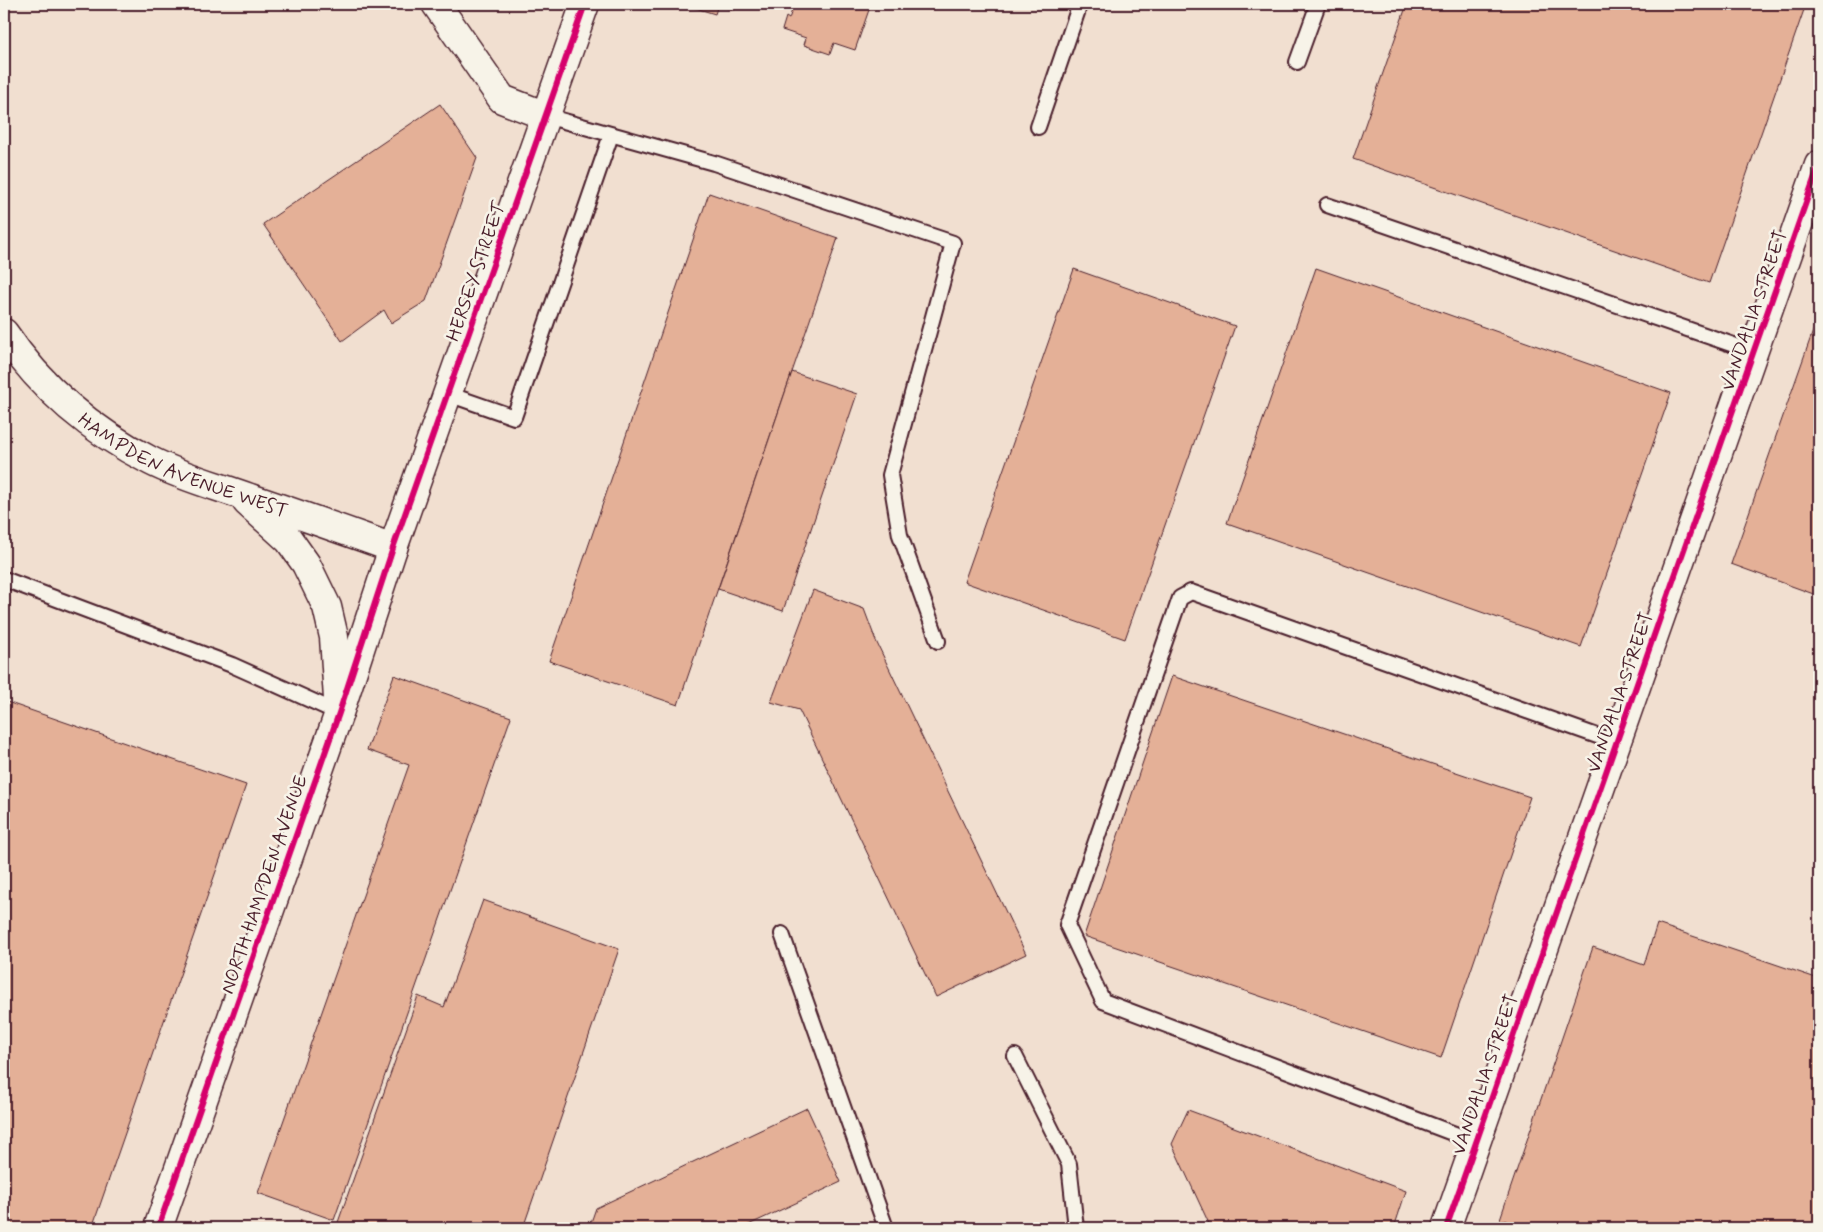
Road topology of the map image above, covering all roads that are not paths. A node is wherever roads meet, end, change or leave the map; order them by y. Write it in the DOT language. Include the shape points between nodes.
graph roads {
  1 [pos="436,4"];
  2 [pos="585,4"];
  3 [pos="1080,4"];
  4 [pos="1318,4"];
  5 [pos="1297,62"];
  6 [pos="546,116"];
  7 [pos="1038,127"];
  8 [pos="611,134"];
  9 [pos="1819,165"];
  10 [pos="1327,205"];
  11 [pos="1812,211"];
  12 [pos="4,333"];
  13 [pos="1754,352"];
  14 [pos="448,394"];
  15 [pos="237,493"];
  16 [pos="393,548"];
  17 [pos="4,579"];
  18 [pos="938,641"];
  19 [pos="339,713"];
  20 [pos="1618,743"];
  21 [pos="782,934"];
  22 [pos="1015,1056"];
  23 [pos="1476,1142"];
  24 [pos="158,1228"];
  25 [pos="886,1228"];
  26 [pos="1076,1228"];
  27 [pos="1446,1228"];
  1 -- 6 [label="street" via="502,98"];
  2 -- 6 [label="street, HERSEY STREET"];
  3 -- 7 [label="lane"];
  4 -- 5 [label="lane"];
  6 -- 8 [label="lane"];
  6 -- 14 [label="street, HERSEY STREET"];
  8 -- 14 [label="lane" via="514,417"];
  8 -- 18 [label="lane" via="714,164 953,243 890,476 900,535"];
  9 -- 11 [label="street, VANDALIA STREET"];
  10 -- 13 [label="lane"];
  11 -- 13 [label="street, VANDALIA STREET"];
  12 -- 15 [label="street, HAMPDEN AVENUE WEST" via="36,375 62,401 101,431 151,461"];
  13 -- 20 [label="street, VANDALIA STREET"];
  14 -- 16 [label="street, HERSEY STREET"];
  15 -- 16 [label="street, HAMPDEN AVENUE WEST"];
  15 -- 19 [label="street, NORTH HAMPDEN AVENUE" via="289,540 306,564 323,600 334,637"];
  16 -- 19 [label="street, NORTH HAMPDEN AVENUE"];
  17 -- 19 [label="lane" via="232,665"];
  19 -- 24 [label="street, NORTH HAMPDEN AVENUE"];
  20 -- 23 [label="street, VANDALIA STREET"];
  20 -- 23 [label="lane" via="1191,592 1180,598 1067,925 1103,1001"];
  21 -- 25 [label="lane"];
  22 -- 26 [label="lane" via="1069,1164"];
  23 -- 27 [label="street, VANDALIA STREET"];
}
